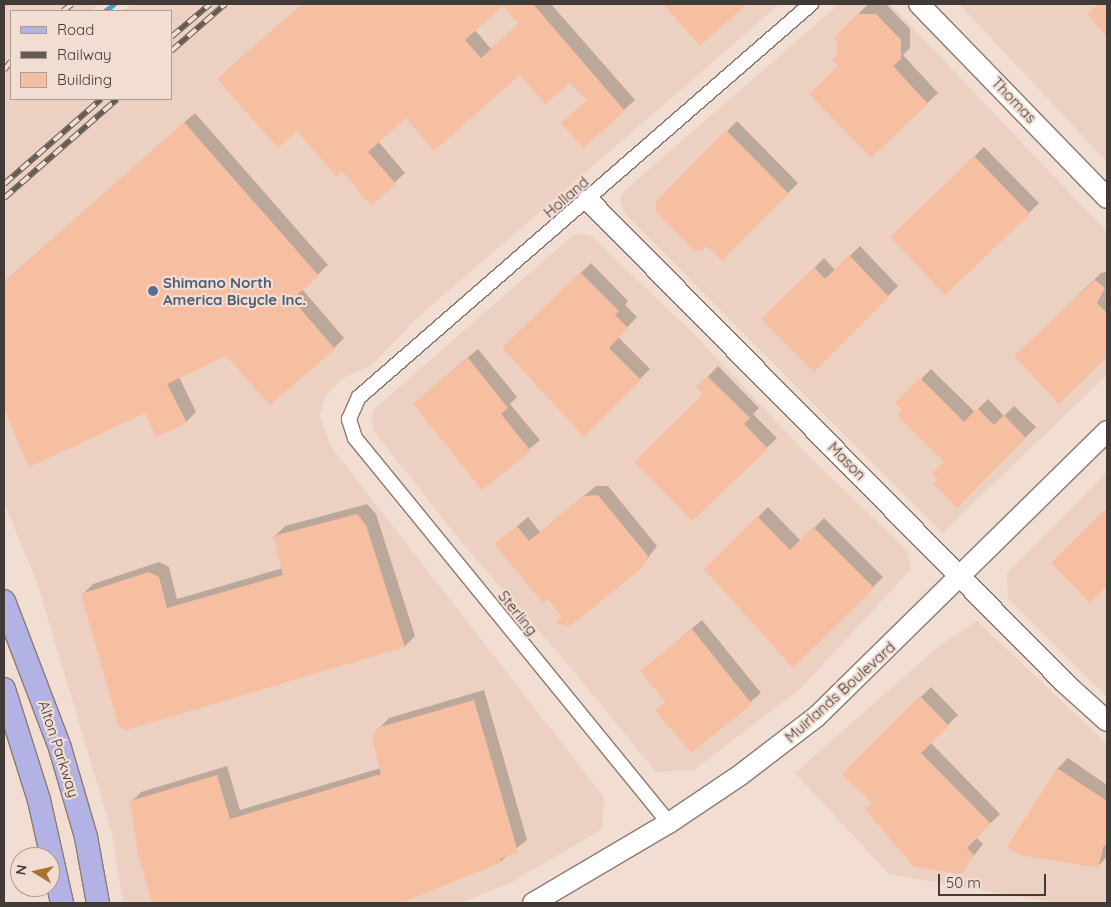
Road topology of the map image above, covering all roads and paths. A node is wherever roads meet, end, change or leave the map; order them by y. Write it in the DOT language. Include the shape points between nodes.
graph roads {
  1 [pos="811,4"];
  2 [pos="919,4"];
  3 [pos="1107,198"];
  4 [pos="588,200"];
  5 [pos="349,419"];
  6 [pos="1107,432"];
  7 [pos="962,577"];
  8 [pos="4,600"];
  9 [pos="4,689"];
  10 [pos="1107,721"];
  11 [pos="669,824"];
  12 [pos="62,903"];
  13 [pos="98,903"];
  14 [pos="533,903"];
  1 -- 4 [label="street, Holland"];
  2 -- 3 [label="street, Thomas"];
  4 -- 5 [label="street, Holland" via="359,396"];
  4 -- 7 [label="street, Mason"];
  5 -- 11 [label="street, Sterling" via="355,438"];
  6 -- 7 [label="street, Muirlands Boulevard"];
  7 -- 10 [label="street, Mason"];
  7 -- 11 [label="street, Muirlands Boulevard" via="816,717"];
  8 -- 13 [label="main road, Alton Parkway" via="60,748 86,837"];
  9 -- 12 [label="main road" via="41,808"];
  11 -- 14 [label="street, Muirlands Boulevard"];
}
